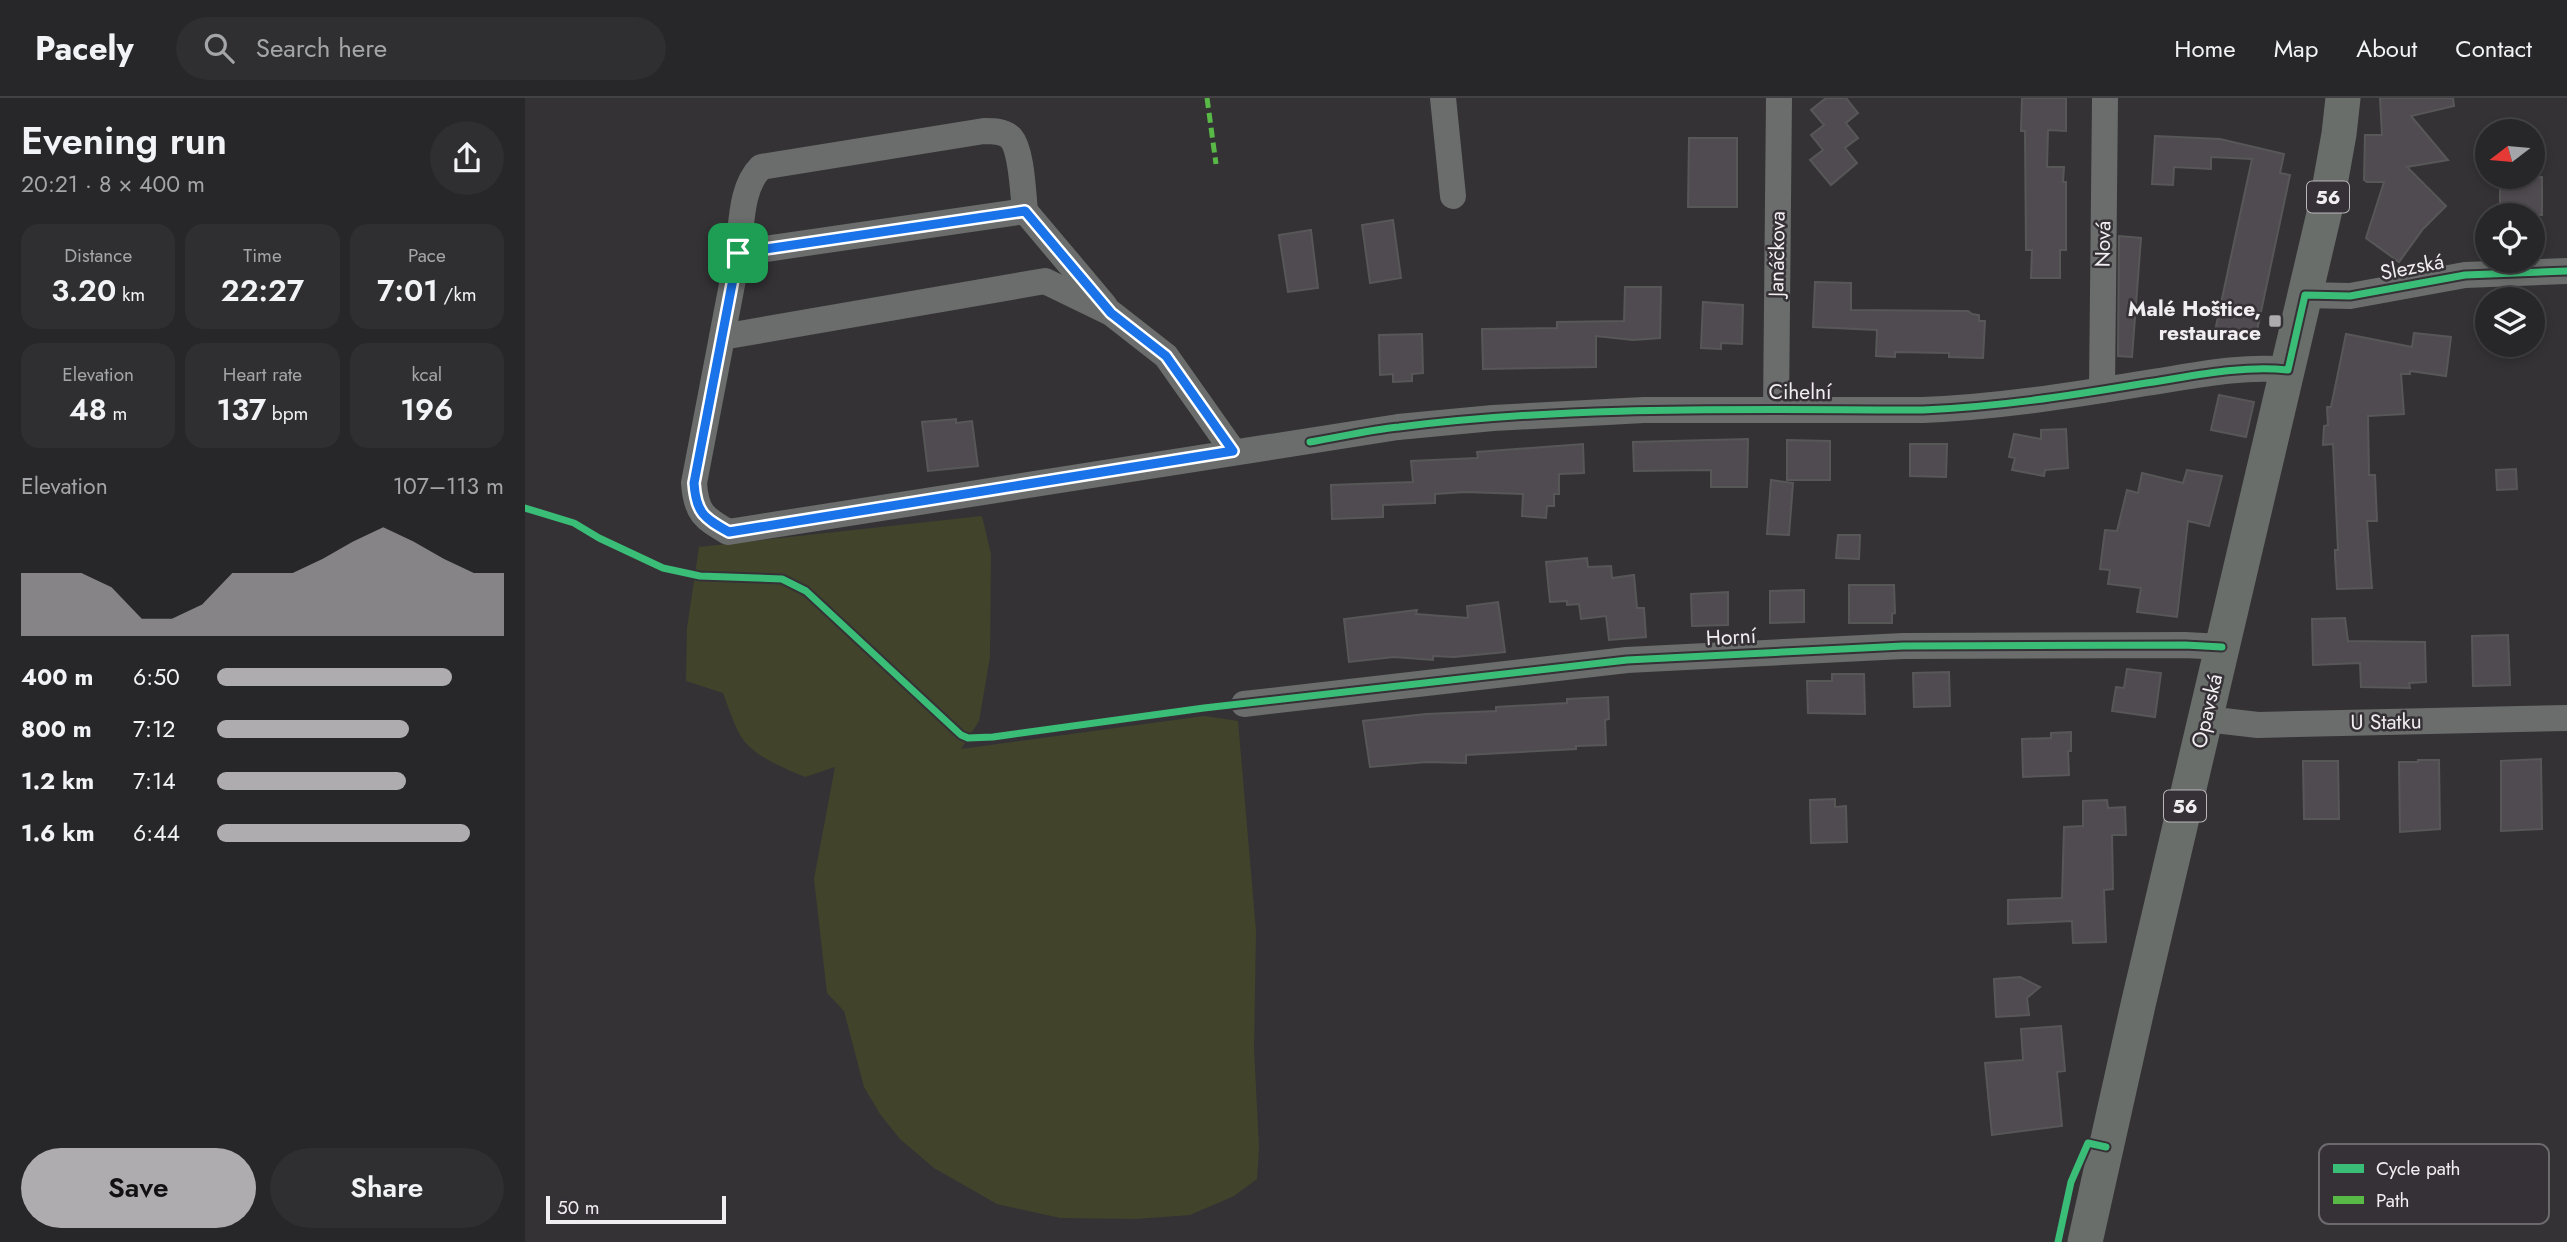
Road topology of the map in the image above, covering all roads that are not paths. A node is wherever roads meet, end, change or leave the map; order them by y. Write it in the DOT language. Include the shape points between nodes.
graph roads {
  1 [pos="1443,98"];
  2 [pos="1779,98"];
  3 [pos="2105,98"];
  4 [pos="2343,98"];
  5 [pos="1453,196"];
  6 [pos="1025,211"];
  7 [pos="738,253"];
  8 [pos="2567,271"];
  9 [pos="2305,295"];
  10 [pos="1111,313"];
  11 [pos="722,337"];
  12 [pos="2288,370"];
  13 [pos="2102,390"];
  14 [pos="1776,410"];
  15 [pos="1233,451"];
  16 [pos="2222,647"];
  17 [pos="1244,704"];
  18 [pos="2567,718"];
  19 [pos="2206,719"];
  20 [pos="2085,1242"];
  1 -- 5 [label="street"];
  2 -- 14 [label="street, Janáčkova"];
  3 -- 13 [label="street, Nová"];
  4 -- 9 [label="main road, Opavská / 56" via="2334,167"];
  6 -- 7 [label="street"];
  6 -- 7 [label="street, Cihelní" via="1018,152 1011,138 984,131 761,167 747,187"];
  6 -- 10 [label="street"];
  7 -- 11 [label="street, Cihelní"];
  8 -- 9 [label="street, Slezská" via="2465,275 2350,296"];
  9 -- 12 [label="main road, Opavská / 56"];
  10 -- 11 [label="street" via="1045,281"];
  10 -- 15 [label="street" via="1166,356"];
  11 -- 15 [label="street, Cihelní" via="694,483 695,502 706,519 729,532"];
  12 -- 13 [label="street, Cihelní" via="2250,367"];
  12 -- 16 [label="main road, Opavská / 56"];
  13 -- 14 [label="street, Cihelní" via="1965,408"];
  14 -- 15 [label="street, Cihelní" via="1644,410 1493,418"];
  16 -- 17 [label="street, Horní" via="1903,646 1641,659"];
  16 -- 19 [label="main road, Opavská / 56"];
  18 -- 19 [label="street, U Statku" via="2258,725"];
  19 -- 20 [label="main road, Opavská / 56"];
}
